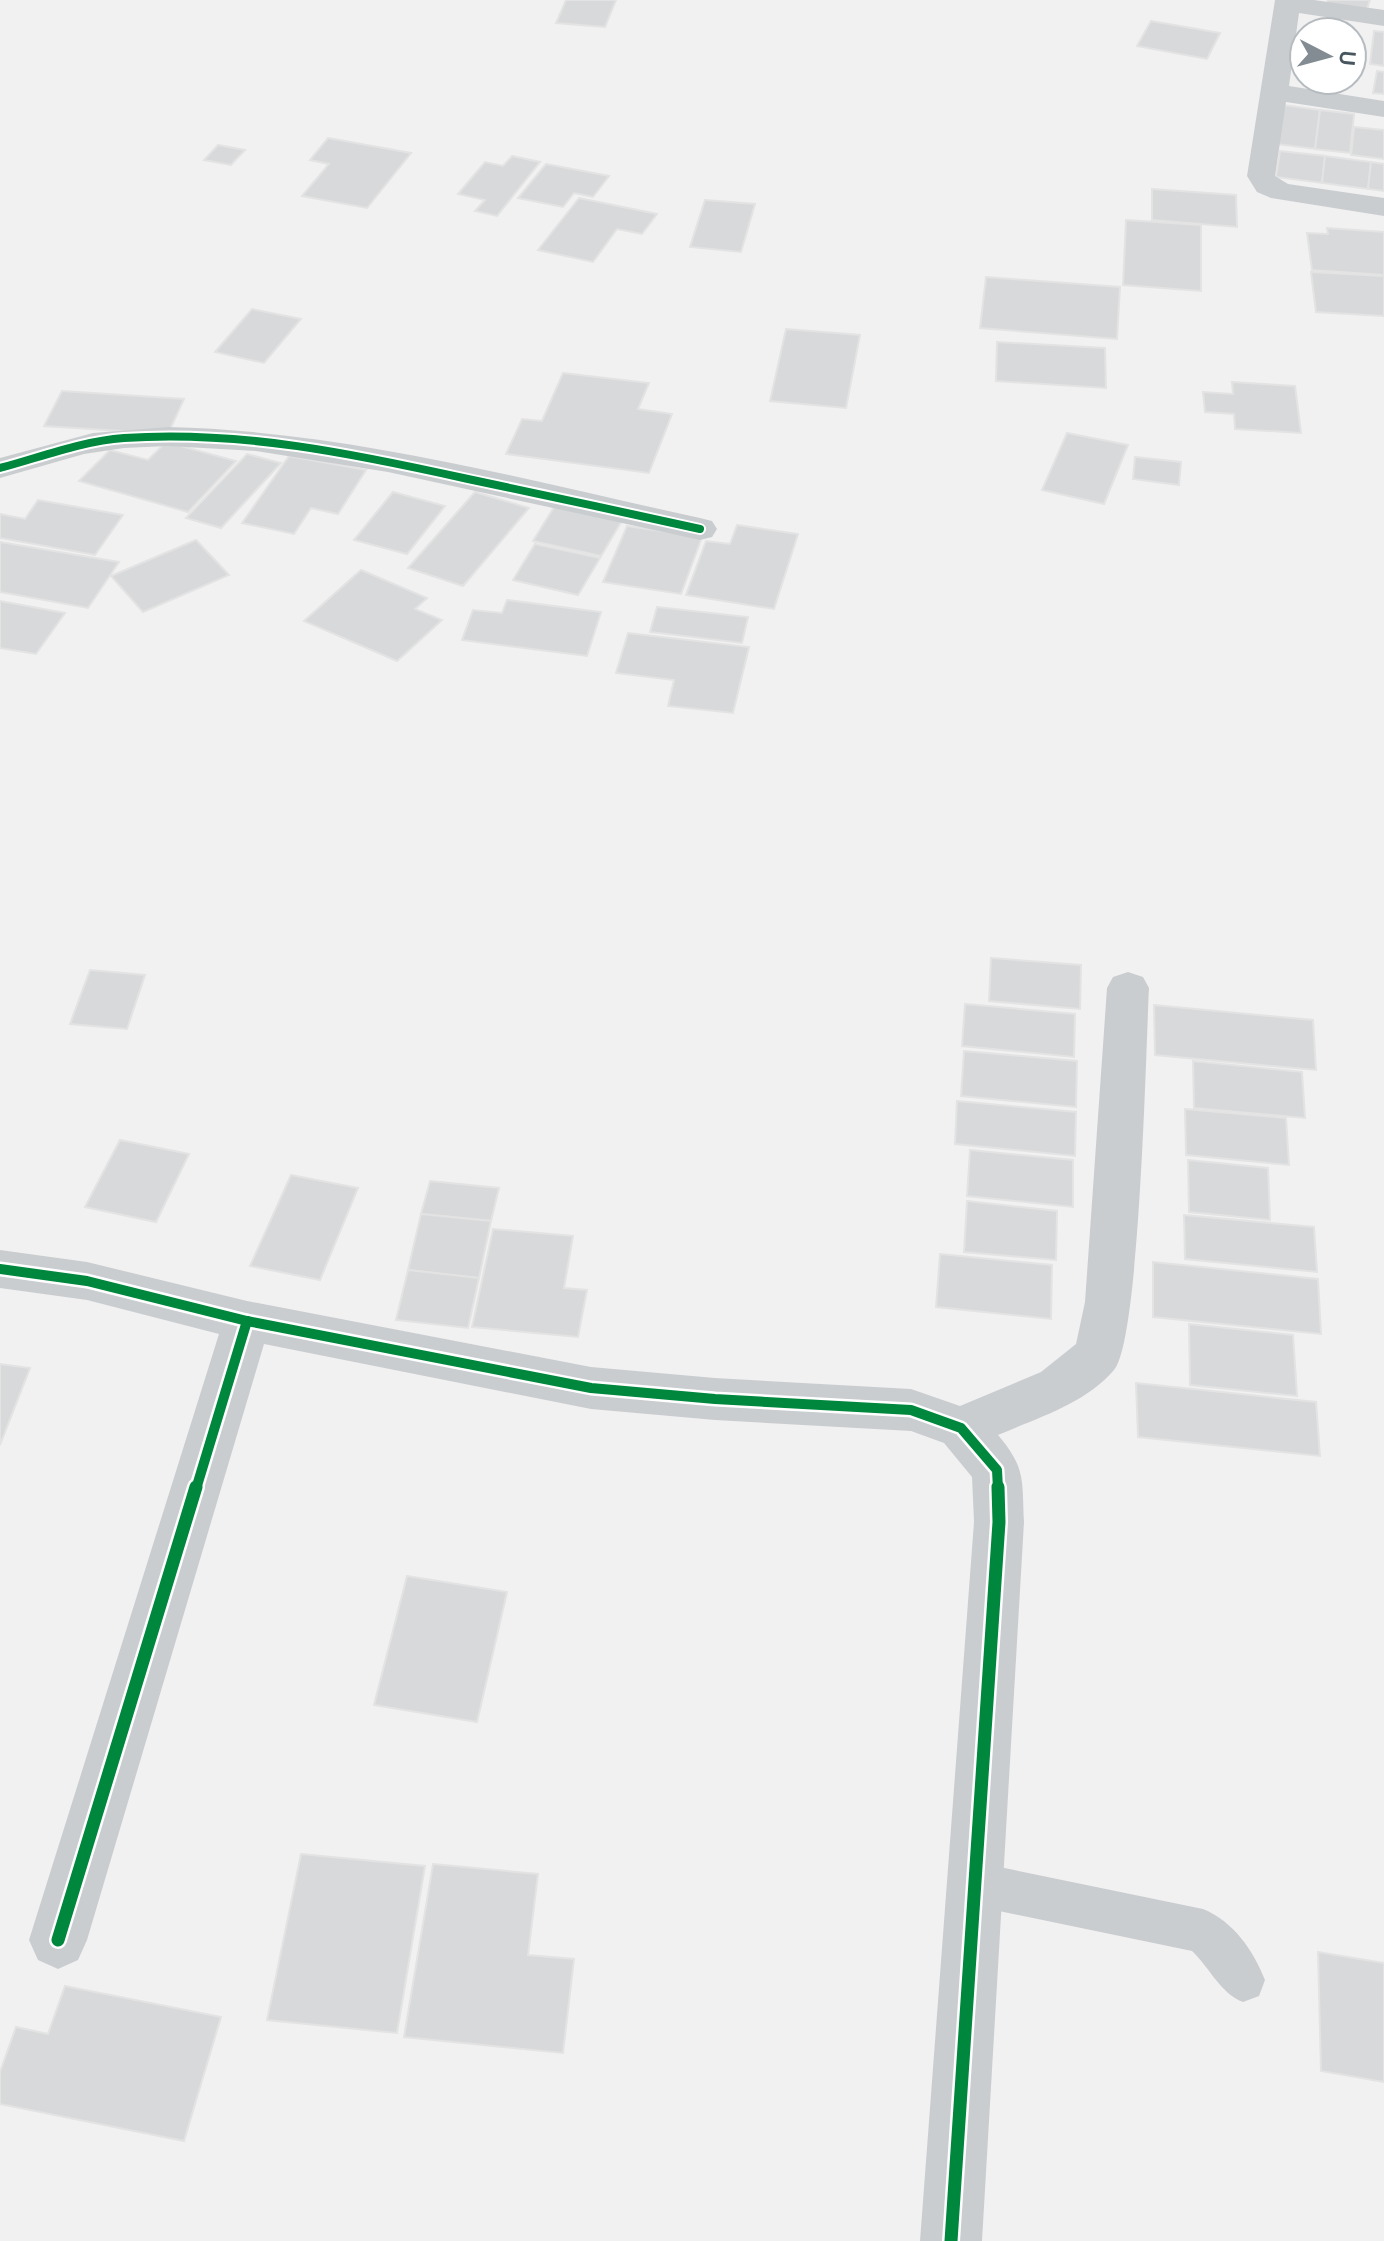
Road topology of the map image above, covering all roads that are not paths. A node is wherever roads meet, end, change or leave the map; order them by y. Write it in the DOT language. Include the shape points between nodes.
graph roads {
  1 [pos="1288,2"];
  2 [pos="1384,18"];
  3 [pos="1274,92"];
  4 [pos="1384,109"];
  5 [pos="1384,207"];
  6 [pos="0,468"];
  7 [pos="700,529"];
  8 [pos="1128,988"];
  9 [pos="0,1269"];
  10 [pos="247,1321"];
  11 [pos="961,1428"];
  12 [pos="975,1884"];
  13 [pos="58,1940"];
  14 [pos="1243,1980"];
  15 [pos="951,2241"];
  1 -- 2 [label="street"];
  1 -- 3 [label="street"];
  3 -- 4 [label="street"];
  3 -- 5 [label="street" via="1261,176 1267,186"];
  6 -- 7 [label="street" via="122,438 269,443 347,453"];
  8 -- 11 [label="street" via="1108,1302 1098,1355 1058,1387"];
  9 -- 10 [label="street" via="87,1281"];
  10 -- 11 [label="street" via="591,1388 911,1410"];
  10 -- 13 [label="street"];
  11 -- 12 [label="street" via="997,1470 999,1522"];
  12 -- 14 [label="lane" via="1203,1931"];
  12 -- 15 [label="street"];
}
